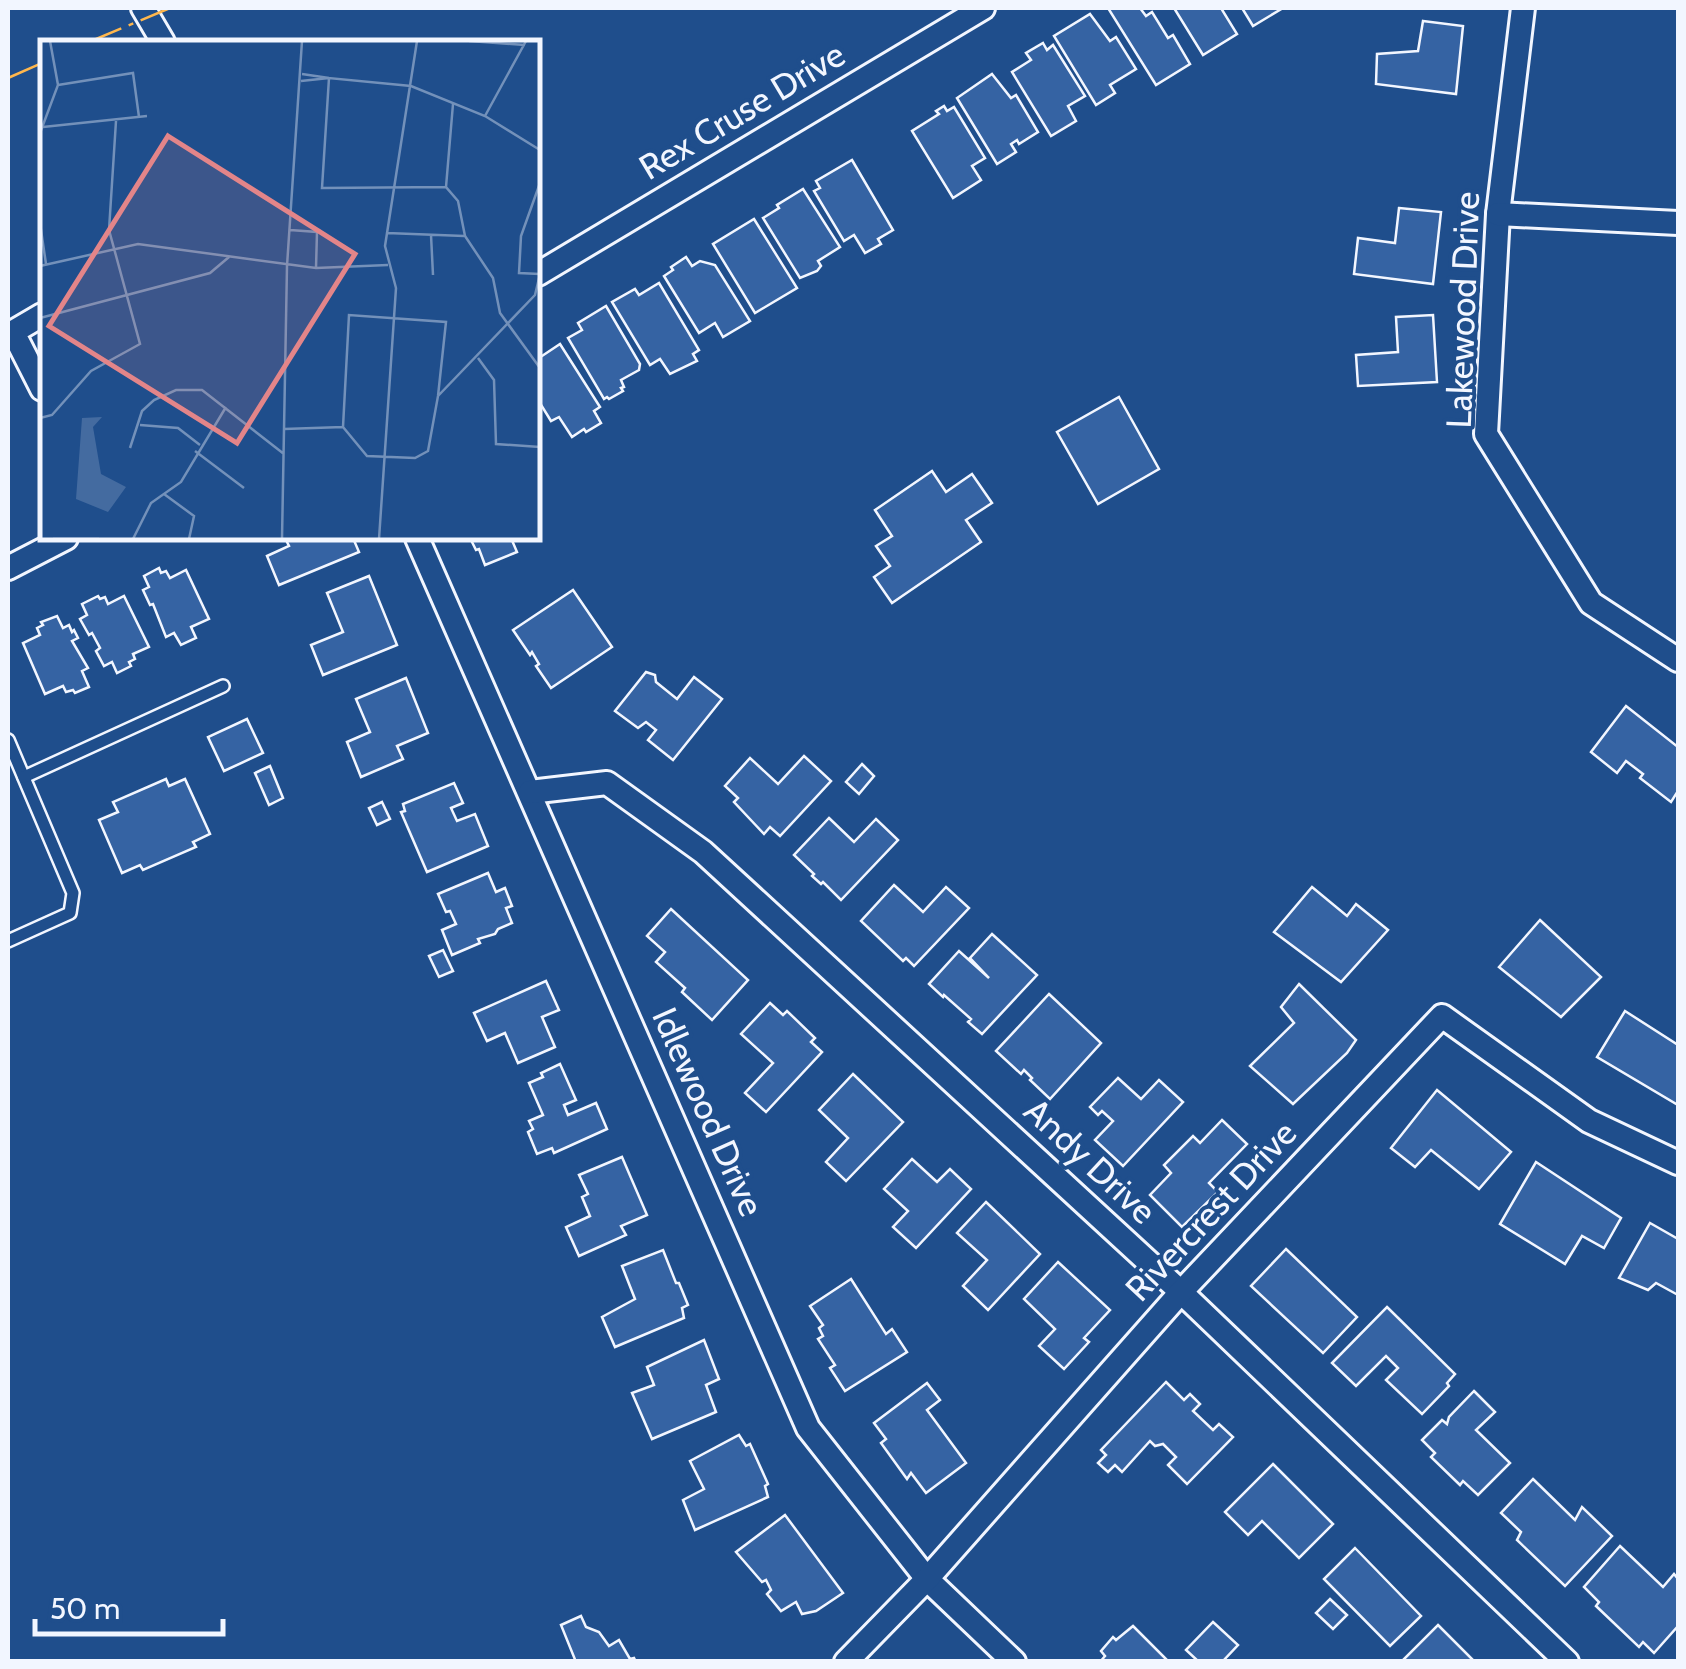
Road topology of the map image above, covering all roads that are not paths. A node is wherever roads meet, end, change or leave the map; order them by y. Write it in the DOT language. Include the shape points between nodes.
graph roads {
  1 [pos="143,8"];
  2 [pos="983,8"];
  3 [pos="1523,8"];
  4 [pos="162,40"];
  5 [pos="1498,214"];
  6 [pos="1678,223"];
  7 [pos="540,273"];
  8 [pos="40,316"];
  9 [pos="40,384"];
  10 [pos="62,540"];
  11 [pos="418,540"];
  12 [pos="8,568"];
  13 [pos="1678,660"];
  14 [pos="223,686"];
  15 [pos="8,740"];
  16 [pos="24,778"];
  17 [pos="530,792"];
  18 [pos="8,941"];
  19 [pos="1678,1163"];
  20 [pos="1181,1292"];
  21 [pos="927,1580"];
  22 [pos="846,1662"];
  23 [pos="1014,1662"];
  24 [pos="1567,1662"];
  1 -- 4 [label="street"];
  2 -- 7 [label="street, Rex Cruse Drive"];
  3 -- 5 [label="street, Lakewood Drive"];
  5 -- 6 [label="street"];
  5 -- 13 [label="street, Lakewood Drive" via="1486,434 1591,602"];
  8 -- 9 [label="street" via="13,332"];
  10 -- 12 [label="street"];
  11 -- 17 [label="street, Idlewood Drive"];
  14 -- 16 [label="lane"];
  15 -- 16 [label="lane"];
  16 -- 18 [label="lane" via="74,893 70,913"];
  17 -- 20 [label="street, Andy Drive" via="607,784 703,852"];
  17 -- 21 [label="street, Idlewood Drive" via="808,1428"];
  19 -- 20 [label="street, Rivercrest Drive" via="1589,1121 1442,1016"];
  20 -- 21 [label="street, Rivercrest Drive"];
  20 -- 24 [label="street, Andy Drive"];
  21 -- 22 [label="street, Rivercrest Drive"];
  21 -- 23 [label="street, Idlewood Drive"];
}
